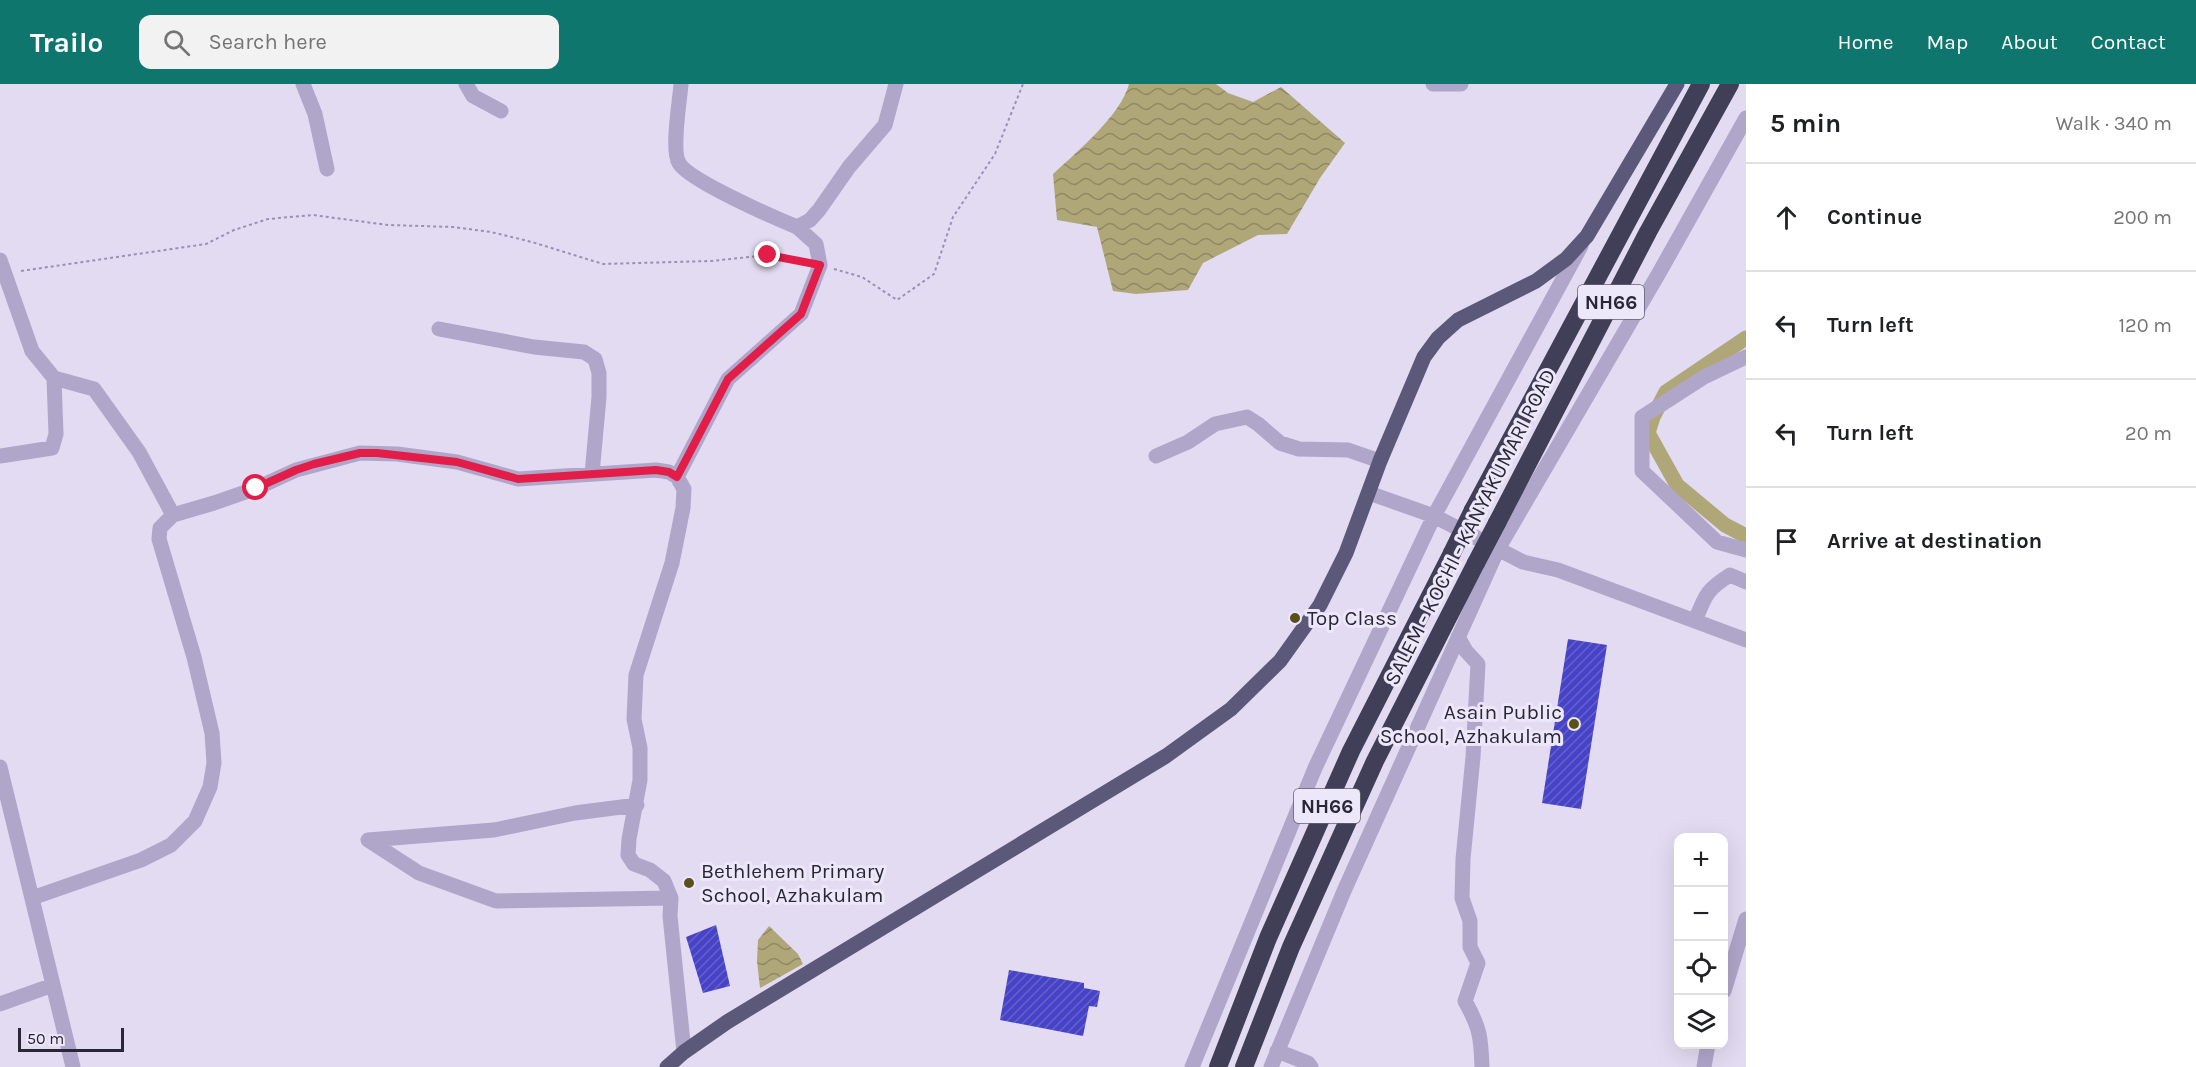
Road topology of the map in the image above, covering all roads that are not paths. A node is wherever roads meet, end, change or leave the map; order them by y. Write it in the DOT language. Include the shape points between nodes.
graph roads {
  1 [pos="303,84"];
  2 [pos="466,84"];
  3 [pos="681,84"];
  4 [pos="896,84"];
  5 [pos="1433,84"];
  6 [pos="1461,84"];
  7 [pos="1677,84"];
  8 [pos="1701,84"];
  9 [pos="1730,84"];
  10 [pos="501,111"];
  11 [pos="1746,118"];
  12 [pos="327,169"];
  13 [pos="797,227"];
  14 [pos="1587,236"];
  15 [pos="2,267"];
  16 [pos="439,330"];
  17 [pos="1746,357"];
  18 [pos="54,378"];
  19 [pos="0,456"];
  20 [pos="1156,456"];
  21 [pos="1380,461"];
  22 [pos="592,474"];
  23 [pos="677,477"];
  24 [pos="1370,493"];
  25 [pos="172,514"];
  26 [pos="1434,516"];
  27 [pos="1498,549"];
  28 [pos="1746,550"];
  29 [pos="1746,582"];
  30 [pos="1695,621"];
  31 [pos="1458,637"];
  32 [pos="1746,640"];
  33 [pos="0,766"];
  34 [pos="637,805"];
  35 [pos="32,898"];
  36 [pos="671,898"];
  37 [pos="1746,919"];
  38 [pos="1728,978"];
  39 [pos="53,985"];
  40 [pos="0,1005"];
  41 [pos="1707,1049"];
  42 [pos="1277,1051"];
  43 [pos="684,1052"];
  44 [pos="73,1067"];
  45 [pos="667,1067"];
  46 [pos="1192,1067"];
  47 [pos="1218,1067"];
  48 [pos="1244,1067"];
  49 [pos="1271,1067"];
  50 [pos="1311,1067"];
  51 [pos="1482,1067"];
  52 [pos="1704,1067"];
  1 -- 12 [label="street" via="315,114"];
  2 -- 10 [label="street" via="473,96"];
  3 -- 13 [label="street" via="675,151 678,163 688,173"];
  4 -- 13 [label="street" via="885,125 819,210"];
  5 -- 6 [label="street"];
  7 -- 14 [label="main road"];
  8 -- 47 [label="highway, SALEM - KOCHI - KANYAKUMARI ROAD / NH66, bridge" via="1473,510 1351,752 1268,938"];
  9 -- 48 [label="highway, SALEM - KOCHI - KANYAKUMARI ROAD / NH66, bridge" via="1648,232 1375,761 1291,947"];
  11 -- 27 [label="street"];
  13 -- 23 [label="street" via="816,244 820,265 801,314 728,379"];
  14 -- 21 [label="main road" via="1566,259 1536,281 1458,320 1438,338 1424,357"];
  14 -- 26 [label="street"];
  15 -- 18 [label="street" via="32,351"];
  16 -- 22 [label="street" via="584,352 595,360 599,397"];
  17 -- 28 [label="street" via="1704,377 1642,417 1642,471 1717,542"];
  18 -- 19 [label="street" via="56,434 52,448"];
  18 -- 25 [label="street" via="94,389 139,452"];
  20 -- 21 [label="street" via="1215,424 1246,417 1280,443 1299,449 1348,450"];
  21 -- 24 [label="main road"];
  22 -- 23 [label="street" via="656,470"];
  22 -- 25 [label="street" via="518,479 457,462 360,453 296,470 246,491"];
  23 -- 34 [label="street" via="684,489 672,563 636,675 634,719 640,748"];
  24 -- 26 [label="street"];
  24 -- 43 [label="main road" via="1320,605 1280,661 1231,709 1166,756 727,1022"];
  25 -- 35 [label="street" via="160,528 159,539 212,733 210,787 195,821 171,845 141,860"];
  26 -- 27 [label="street"];
  26 -- 46 [label="street" via="1315,768"];
  27 -- 30 [label="street" via="1523,562 1558,570"];
  27 -- 31 [label="street"];
  29 -- 30 [label="street" via="1730,575 1716,584 1705,595"];
  30 -- 32 [label="street"];
  31 -- 42 [label="street"];
  31 -- 51 [label="street" via="1478,664 1462,898 1470,921 1470,947 1478,963 1465,1001 1477,1023"];
  33 -- 35 [label="street"];
  34 -- 36 [label="street" via="628,855 634,864 664,881"];
  34 -- 36 [label="street" via="494,830 368,840 419,873 496,901"];
  35 -- 39 [label="street"];
  36 -- 43 [label="street"];
  37 -- 38 [label="street"];
  39 -- 40 [label="street"];
  39 -- 44 [label="street"];
  41 -- 52 [label="street"];
  42 -- 49 [label="street"];
  42 -- 50 [label="street"];
  43 -- 45 [label="main road"];
}
